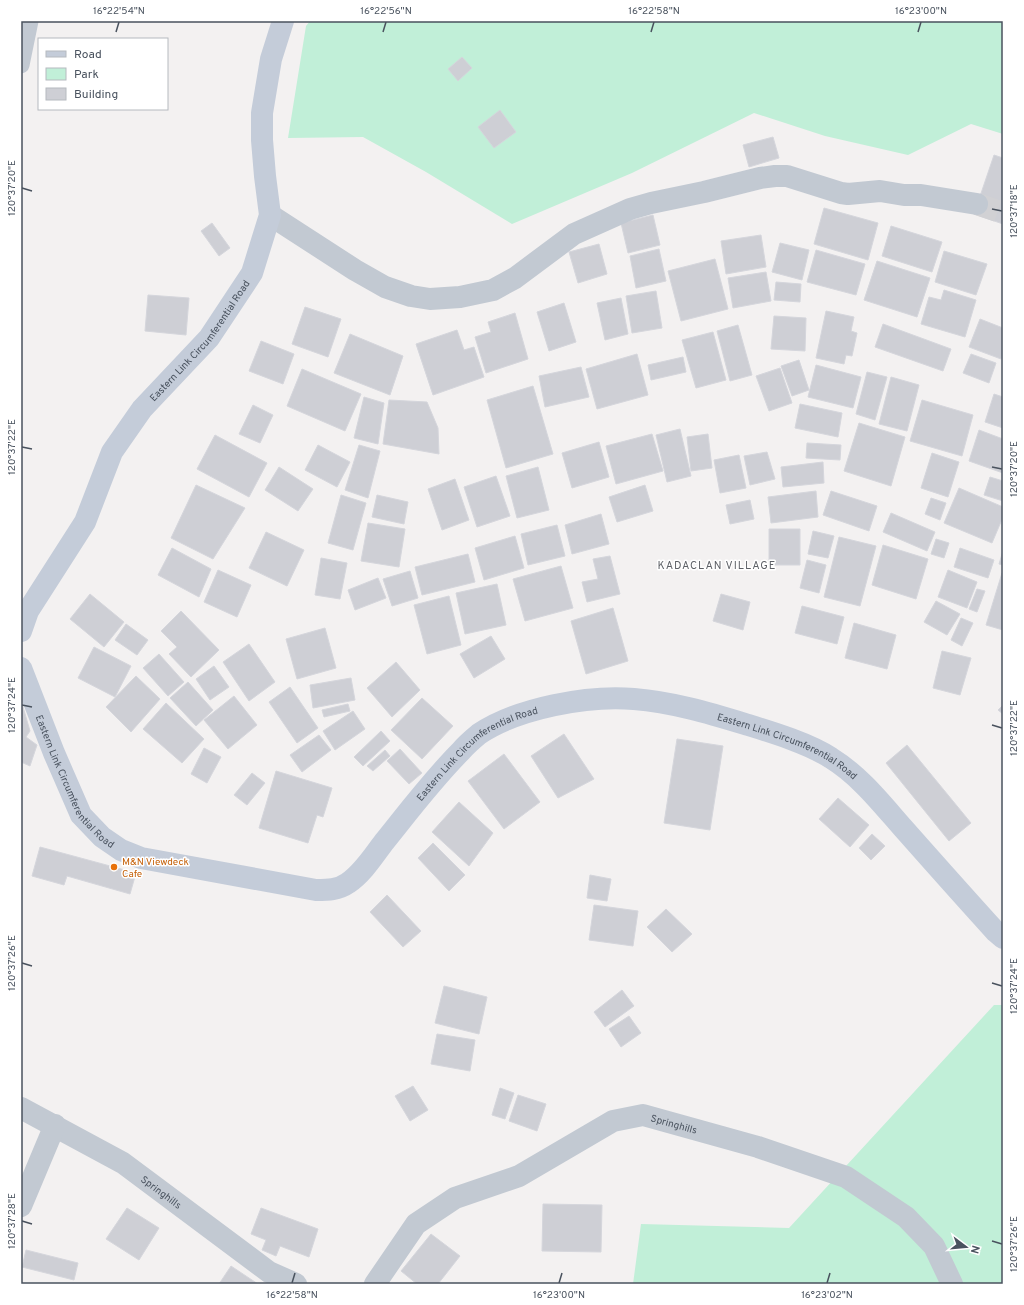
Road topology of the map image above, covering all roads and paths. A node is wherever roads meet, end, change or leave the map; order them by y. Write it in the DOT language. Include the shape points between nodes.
graph roads {
  1 [pos="30,21"];
  2 [pos="283,21"];
  3 [pos="21,65"];
  4 [pos="977,204"];
  5 [pos="270,215"];
  6 [pos="21,631"];
  7 [pos="21,668"];
  8 [pos="1003,938"];
  9 [pos="21,1108"];
  10 [pos="55,1125"];
  11 [pos="21,1206"];
  12 [pos="296,1284"];
  13 [pos="375,1284"];
  14 [pos="952,1284"];
  1 -- 3 [label="lane"];
  2 -- 5 [label="main road, Eastern Link Circumferential Road" via="270,59 262,113 262,140"];
  4 -- 5 [label="street" via="880,191 848,194 787,176 760,178 630,209 574,234 515,278 493,290 460,297 430,299 385,287"];
  5 -- 6 [label="main road, Eastern Link Circumferential Road" via="252,273 209,338 142,409 112,452 85,522 28,611"];
  7 -- 8 [label="main road, Eastern Link Circumferential Road" via="81,814 102,837 121,850 140,858 316,890 333,890 349,883 362,870 416,802 478,735 504,720 539,709 571,702 632,699 726,718 806,745 830,757 858,778"];
  9 -- 10 [label="street, Springhills"];
  10 -- 11 [label="street"];
  10 -- 12 [label="street, Springhills" via="123,1163 269,1272"];
  13 -- 14 [label="street, Springhills" via="416,1224 455,1198 519,1176 613,1121 643,1115 758,1147 846,1177 906,1217 934,1246"];
}
